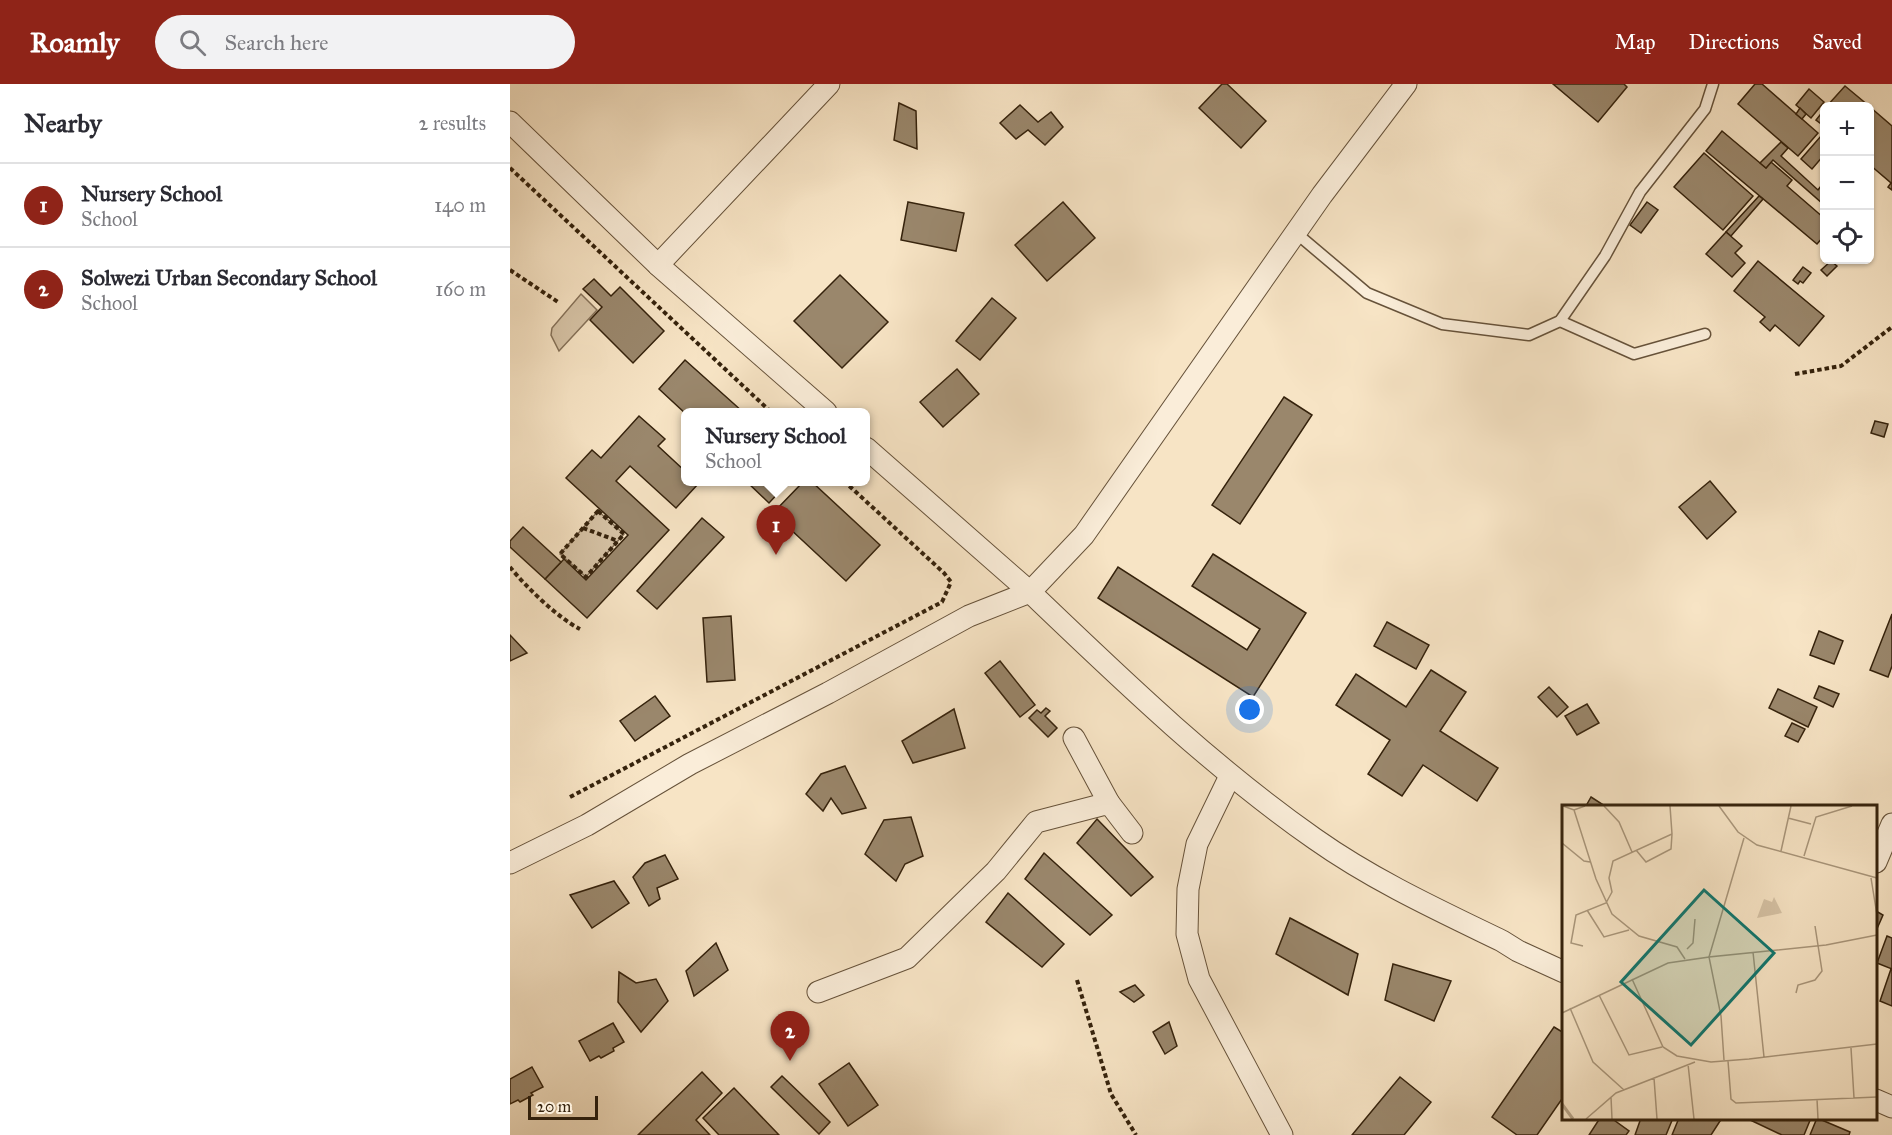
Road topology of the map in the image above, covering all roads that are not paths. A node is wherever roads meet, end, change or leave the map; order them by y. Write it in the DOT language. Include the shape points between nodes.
graph roads {
  1 [pos="829,84"];
  2 [pos="1406,84"];
  3 [pos="1713,84"];
  4 [pos="510,122"];
  5 [pos="1296,233"];
  6 [pos="658,265"];
  7 [pos="1560,321"];
  8 [pos="1705,334"];
  9 [pos="821,408"];
  10 [pos="870,452"];
  11 [pos="1030,592"];
  12 [pos="1074,738"];
  13 [pos="1230,776"];
  14 [pos="1109,802"];
  15 [pos="1892,824"];
  16 [pos="1132,833"];
  17 [pos="1877,858"];
  18 [pos="510,863"];
  19 [pos="1562,972"];
  20 [pos="818,992"];
  21 [pos="1877,1101"];
  22 [pos="1892,1107"];
  23 [pos="1282,1135"];
  1 -- 6 [label="street"];
  2 -- 5 [label="street"];
  3 -- 7 [label="lane" via="1706,109 1640,192 1605,256"];
  4 -- 6 [label="street"];
  5 -- 7 [label="lane" via="1367,293 1442,324 1529,335"];
  5 -- 11 [label="street" via="1083,535"];
  6 -- 9 [label="street"];
  7 -- 8 [label="lane" via="1634,354"];
  10 -- 11 [label="street"];
  11 -- 13 [label="street"];
  11 -- 18 [label="street" via="969,616 690,764 587,825"];
  12 -- 14 [label="street"];
  13 -- 19 [label="street" via="1316,840 1393,887"];
  13 -- 23 [label="street" via="1197,844 1188,889 1187,934 1199,979"];
  14 -- 16 [label="street"];
  14 -- 20 [label="street" via="1036,822 996,871 907,958"];
  15 -- 17 [label="street"];
  21 -- 22 [label="street"];
}
